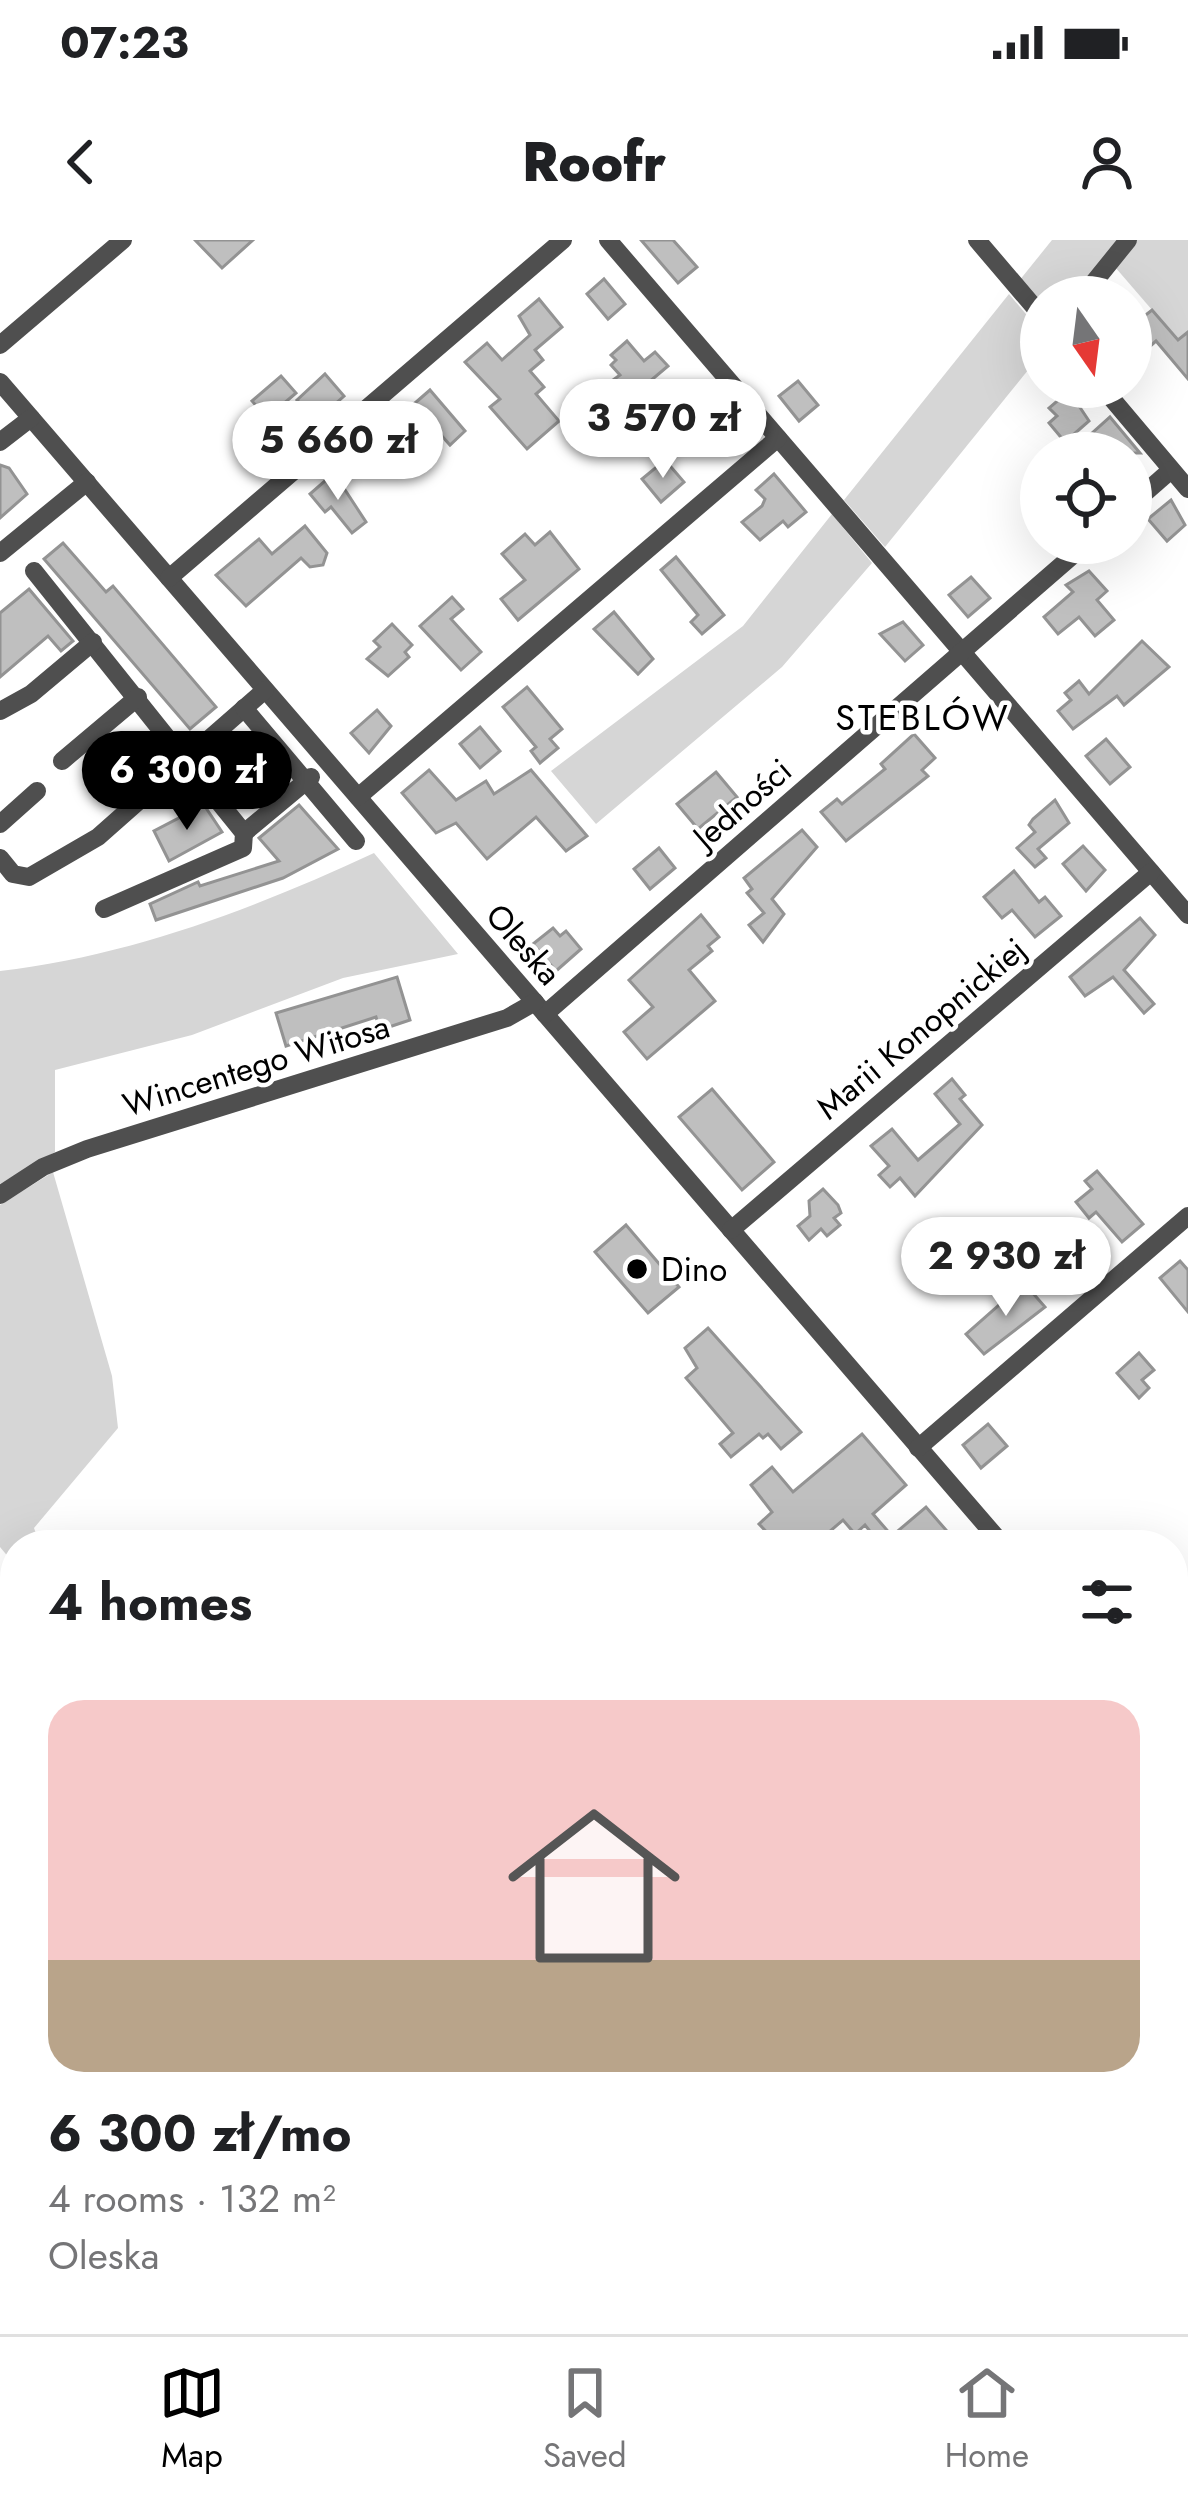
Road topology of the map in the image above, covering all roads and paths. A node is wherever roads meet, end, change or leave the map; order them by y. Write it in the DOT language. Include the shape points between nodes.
graph roads {
  1 [pos="123,240"];
  2 [pos="563,240"];
  3 [pos="608,240"];
  4 [pos="977,240"];
  5 [pos="1128,240"];
  6 [pos="1099,276"];
  7 [pos="1020,290"];
  8 [pos="0,345"];
  9 [pos="0,382"];
  10 [pos="1119,408"];
  11 [pos="31,418"];
  12 [pos="778,438"];
  13 [pos="0,442"];
  14 [pos="1171,470"];
  15 [pos="87,482"];
  16 [pos="1152,487"];
  17 [pos="1188,489"];
  18 [pos="0,553"];
  19 [pos="1063,564"];
  20 [pos="34,571"];
  21 [pos="169,578"];
  22 [pos="93,642"];
  23 [pos="962,652"];
  24 [pos="265,690"];
  25 [pos="138,698"];
  26 [pos="244,708"];
  27 [pos="0,711"];
  28 [pos="185,760"];
  29 [pos="62,761"];
  30 [pos="328,762"];
  31 [pos="306,782"];
  32 [pos="37,791"];
  33 [pos="358,797"];
  34 [pos="0,824"];
  35 [pos="244,833"];
  36 [pos="356,841"];
  37 [pos="0,858"];
  38 [pos="1151,872"];
  39 [pos="104,909"];
  40 [pos="1188,915"];
  41 [pos="540,1008"];
  42 [pos="0,1195"];
  43 [pos="1188,1216"];
  44 [pos="730,1230"];
  45 [pos="918,1448"];
  46 [pos="990,1530"];
  1 -- 8 [label="street"];
  2 -- 21 [label="street"];
  3 -- 12 [label="street"];
  4 -- 7 [label="street"];
  5 -- 6 [label="street"];
  9 -- 11 [label="street, Oleska"];
  10 -- 14 [label="street"];
  11 -- 13 [label="street"];
  11 -- 15 [label="street, Oleska"];
  12 -- 23 [label="street"];
  12 -- 33 [label="street"];
  14 -- 16 [label="street"];
  14 -- 17 [label="street"];
  15 -- 18 [label="street"];
  15 -- 21 [label="street, Oleska"];
  19 -- 23 [label="street, Jedności"];
  20 -- 22 [label="street"];
  21 -- 24 [label="street, Oleska"];
  22 -- 25 [label="street"];
  22 -- 27 [label="street"];
  23 -- 38 [label="street"];
  23 -- 41 [label="street, Jedności"];
  24 -- 26 [label="street"];
  24 -- 30 [label="street, Oleska"];
  25 -- 28 [label="street"];
  25 -- 29 [label="street"];
  26 -- 28 [label="street"];
  26 -- 31 [label="street"];
  28 -- 35 [label="street"];
  28 -- 37 [label="street" via="98,837 29,877"];
  30 -- 31 [label="street"];
  30 -- 33 [label="street, Oleska"];
  31 -- 35 [label="street"];
  31 -- 36 [label="street"];
  32 -- 34 [label="street"];
  33 -- 41 [label="street, Oleska"];
  35 -- 39 [label="street" via="237,853"];
  38 -- 40 [label="street"];
  38 -- 44 [label="street, Marii Konopnickiej"];
  41 -- 42 [label="street, Wincentego Witosa" via="87,1149"];
  41 -- 44 [label="street, Oleska"];
  43 -- 45 [label="street"];
  44 -- 45 [label="street, Oleska"];
  45 -- 46 [label="street, Oleska"];
}
